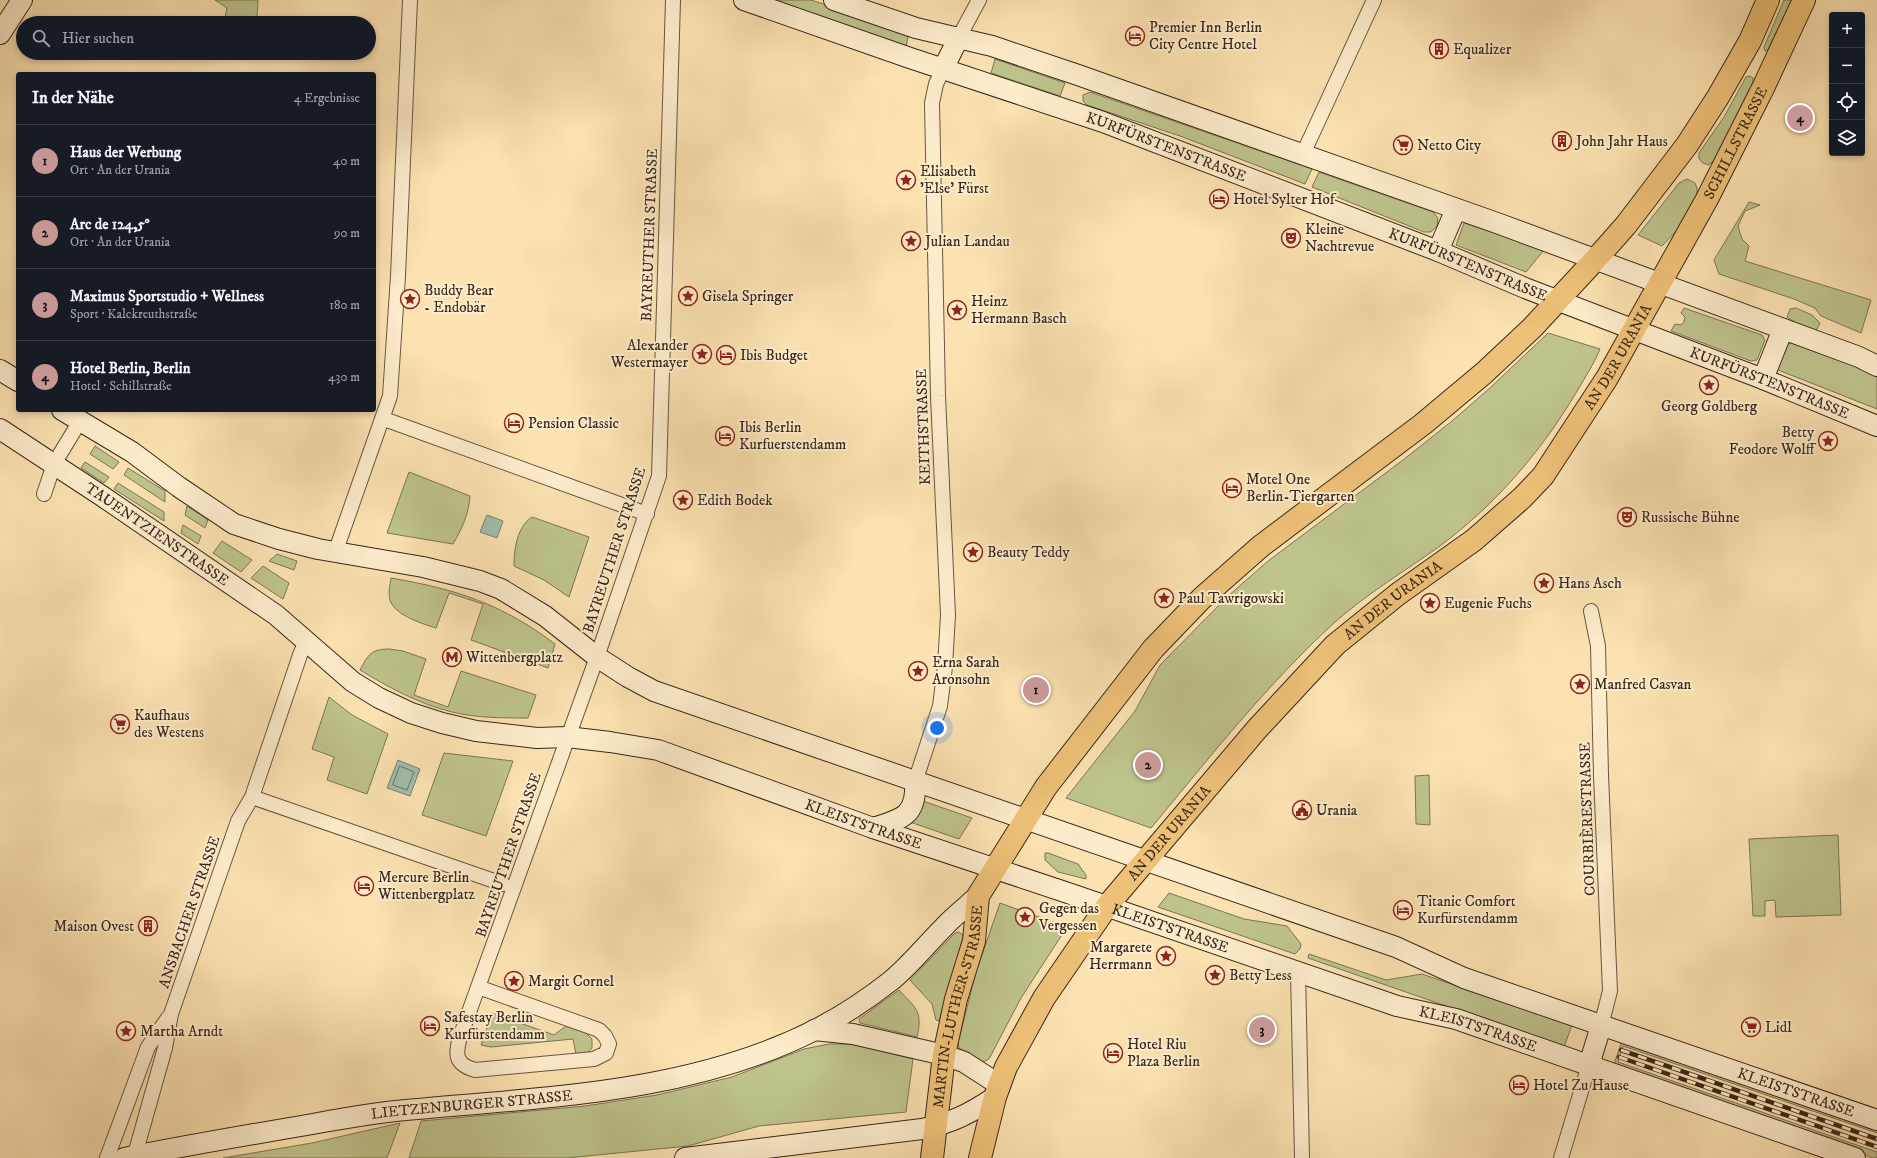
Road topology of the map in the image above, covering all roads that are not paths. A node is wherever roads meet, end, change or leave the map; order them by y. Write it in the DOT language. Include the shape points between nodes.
graph roads {
  1 [pos="22,0"];
  2 [pos="410,0"];
  3 [pos="673,0"];
  4 [pos="744,0"];
  5 [pos="834,0"];
  6 [pos="979,0"];
  7 [pos="1374,0"];
  8 [pos="1768,0"];
  9 [pos="1804,0"];
  10 [pos="0,34"];
  11 [pos="960,37"];
  12 [pos="943,69"];
  13 [pos="1303,154"];
  14 [pos="1456,209"];
  15 [pos="1438,252"];
  16 [pos="1595,260"];
  17 [pos="1660,283"];
  18 [pos="1558,300"];
  19 [pos="1783,329"];
  20 [pos="1634,330"];
  21 [pos="1877,366"];
  22 [pos="0,370"];
  23 [pos="1763,379"];
  24 [pos="16,380"];
  25 [pos="65,412"];
  26 [pos="384,419"];
  27 [pos="80,421"];
  28 [pos="1877,426"];
  29 [pos="0,429"];
  30 [pos="54,464"];
  31 [pos="44,494"];
  32 [pos="647,514"];
  33 [pos="335,553"];
  34 [pos="1591,611"];
  35 [pos="308,642"];
  36 [pos="597,657"];
  37 [pos="567,737"];
  38 [pos="916,782"];
  39 [pos="252,798"];
  40 [pos="1025,819"];
  41 [pos="873,828"];
  42 [pos="1145,861"];
  43 [pos="995,868"];
  44 [pos="503,884"];
  45 [pos="978,896"];
  46 [pos="1107,906"];
  47 [pos="1298,972"];
  48 [pos="478,987"];
  49 [pos="171,1014"];
  50 [pos="1601,1026"];
  51 [pos="814,1030"];
  52 [pos="944,1055"];
  53 [pos="1589,1065"];
  54 [pos="996,1090"];
  55 [pos="1877,1120"];
  56 [pos="934,1127"];
  57 [pos="131,1157"];
  58 [pos="107,1158"];
  59 [pos="685,1158"];
  60 [pos="932,1158"];
  61 [pos="980,1158"];
  62 [pos="1302,1158"];
  63 [pos="1561,1158"];
  64 [pos="1855,1158"];
  1 -- 10 [label="main road"];
  2 -- 26 [label="street" via="398,276 390,396"];
  3 -- 32 [label="street, BAYREUTHER STRASSE" via="659,476"];
  4 -- 12 [label="main road, KURFÜRSTENSTRASSE"];
  5 -- 11 [label="main road" via="916,28"];
  6 -- 11 [label="street"];
  7 -- 13 [label="street"];
  8 -- 16 [label="main road" via="1750,41 1688,145 1626,225"];
  9 -- 17 [label="main road, SCHILLSTRASSE" via="1725,166"];
  11 -- 12 [label="main road"];
  11 -- 13 [label="main road" via="1002,49"];
  12 -- 15 [label="main road, KURFÜRSTENSTRASSE" via="1103,122"];
  12 -- 38 [label="street, KEITHSTRASSE" via="933,93 932,116 938,396 948,615 940,706"];
  13 -- 14 [label="main road"];
  14 -- 15 [label="main road"];
  14 -- 16 [label="main road"];
  15 -- 18 [label="main road, KURFÜRSTENSTRASSE"];
  16 -- 17 [label="main road"];
  16 -- 18 [label="main road"];
  17 -- 19 [label="main road"];
  17 -- 20 [label="main road, AN DER URANIA"];
  18 -- 20 [label="main road, KURFÜRSTENSTRASSE"];
  18 -- 40 [label="main road" via="1484,373 1423,424 1261,546 1202,598 1153,649 1046,787"];
  19 -- 21 [label="main road"];
  19 -- 23 [label="main road"];
  20 -- 23 [label="main road, KURFÜRSTENSTRASSE"];
  20 -- 42 [label="main road, AN DER URANIA" via="1598,393 1543,476 1505,514 1474,540 1398,594 1335,645 1257,729"];
  22 -- 24 [label="main road"];
  23 -- 28 [label="main road, KURFÜRSTENSTRASSE"];
  25 -- 27 [label="main road"];
  26 -- 32 [label="street"];
  26 -- 33 [label="street"];
  27 -- 30 [label="street"];
  27 -- 33 [label="main road" via="132,452 234,524"];
  29 -- 30 [label="main road, TAUENTZIENSTRASSE"];
  30 -- 31 [label="street"];
  30 -- 35 [label="main road, TAUENTZIENSTRASSE" via="276,615"];
  32 -- 36 [label="street, BAYREUTHER STRASSE"];
  33 -- 36 [label="main road" via="423,567 501,589 545,616"];
  34 -- 50 [label="street, COURBIÈRESTRASSE" via="1598,646 1610,975 1610,991"];
  35 -- 37 [label="main road" via="353,682 411,713 442,724 476,731 537,738"];
  35 -- 39 [label="street"];
  36 -- 37 [label="street, BAYREUTHER STRASSE"];
  36 -- 38 [label="main road, KLEISTSTRASSE" via="628,678 654,691"];
  37 -- 41 [label="main road, KLEISTSTRASSE" via="618,742 658,750"];
  37 -- 48 [label="street, BAYREUTHER STRASSE"];
  38 -- 40 [label="main road, KLEISTSTRASSE"];
  38 -- 41 [label="main road" via="915,801 905,816"];
  39 -- 44 [label="street"];
  39 -- 49 [label="street, ANSBACHER STRASSE" via="238,821"];
  40 -- 42 [label="main road, KLEISTSTRASSE"];
  40 -- 43 [label="main road, MARTIN-LUTHER-STRASSE"];
  41 -- 43 [label="main road, KLEISTSTRASSE"];
  42 -- 46 [label="main road, AN DER URANIA"];
  42 -- 50 [label="main road, KLEISTSTRASSE" via="1396,948 1464,978"];
  43 -- 45 [label="main road, MARTIN-LUTHER-STRASSE"];
  43 -- 46 [label="main road, KLEISTSTRASSE"];
  45 -- 51 [label="main road, LIETZENBURGER STRASSE" via="944,926 891,980 854,1008"];
  45 -- 52 [label="main road, MARTIN-LUTHER-STRASSE" via="974,941 956,1000"];
  46 -- 47 [label="main road, KLEISTSTRASSE"];
  46 -- 54 [label="main road" via="1044,998"];
  47 -- 53 [label="main road, KLEISTSTRASSE" via="1397,1006 1456,1019"];
  47 -- 62 [label="street"];
  48 -- 48 [label="street, BAYREUTHER STRASSE" via="599,1030 609,1044 606,1053 594,1059 475,1070 466,1068 457,1056 460,1037"];
  49 -- 57 [label="street, ANSBACHER STRASSE" via="165,1048"];
  49 -- 58 [label="street, ANSBACHER STRASSE" via="148,1047"];
  50 -- 53 [label="main road"];
  50 -- 55 [label="main road, KLEISTSTRASSE"];
  51 -- 52 [label="main road, LIETZENBURGER STRASSE" via="853,1034"];
  51 -- 57 [label="main road, LIETZENBURGER STRASSE" via="750,1057 666,1080 594,1091 404,1110"];
  52 -- 54 [label="main road, LIETZENBURGER STRASSE" via="964,1062"];
  52 -- 56 [label="main road, MARTIN-LUTHER-STRASSE"];
  53 -- 63 [label="street"];
  53 -- 64 [label="main road, KLEISTSTRASSE"];
  54 -- 56 [label="main road" via="968,1114"];
  54 -- 61 [label="main road"];
  56 -- 59 [label="main road" via="902,1133"];
  56 -- 60 [label="main road, MARTIN-LUTHER-STRASSE"];
}
